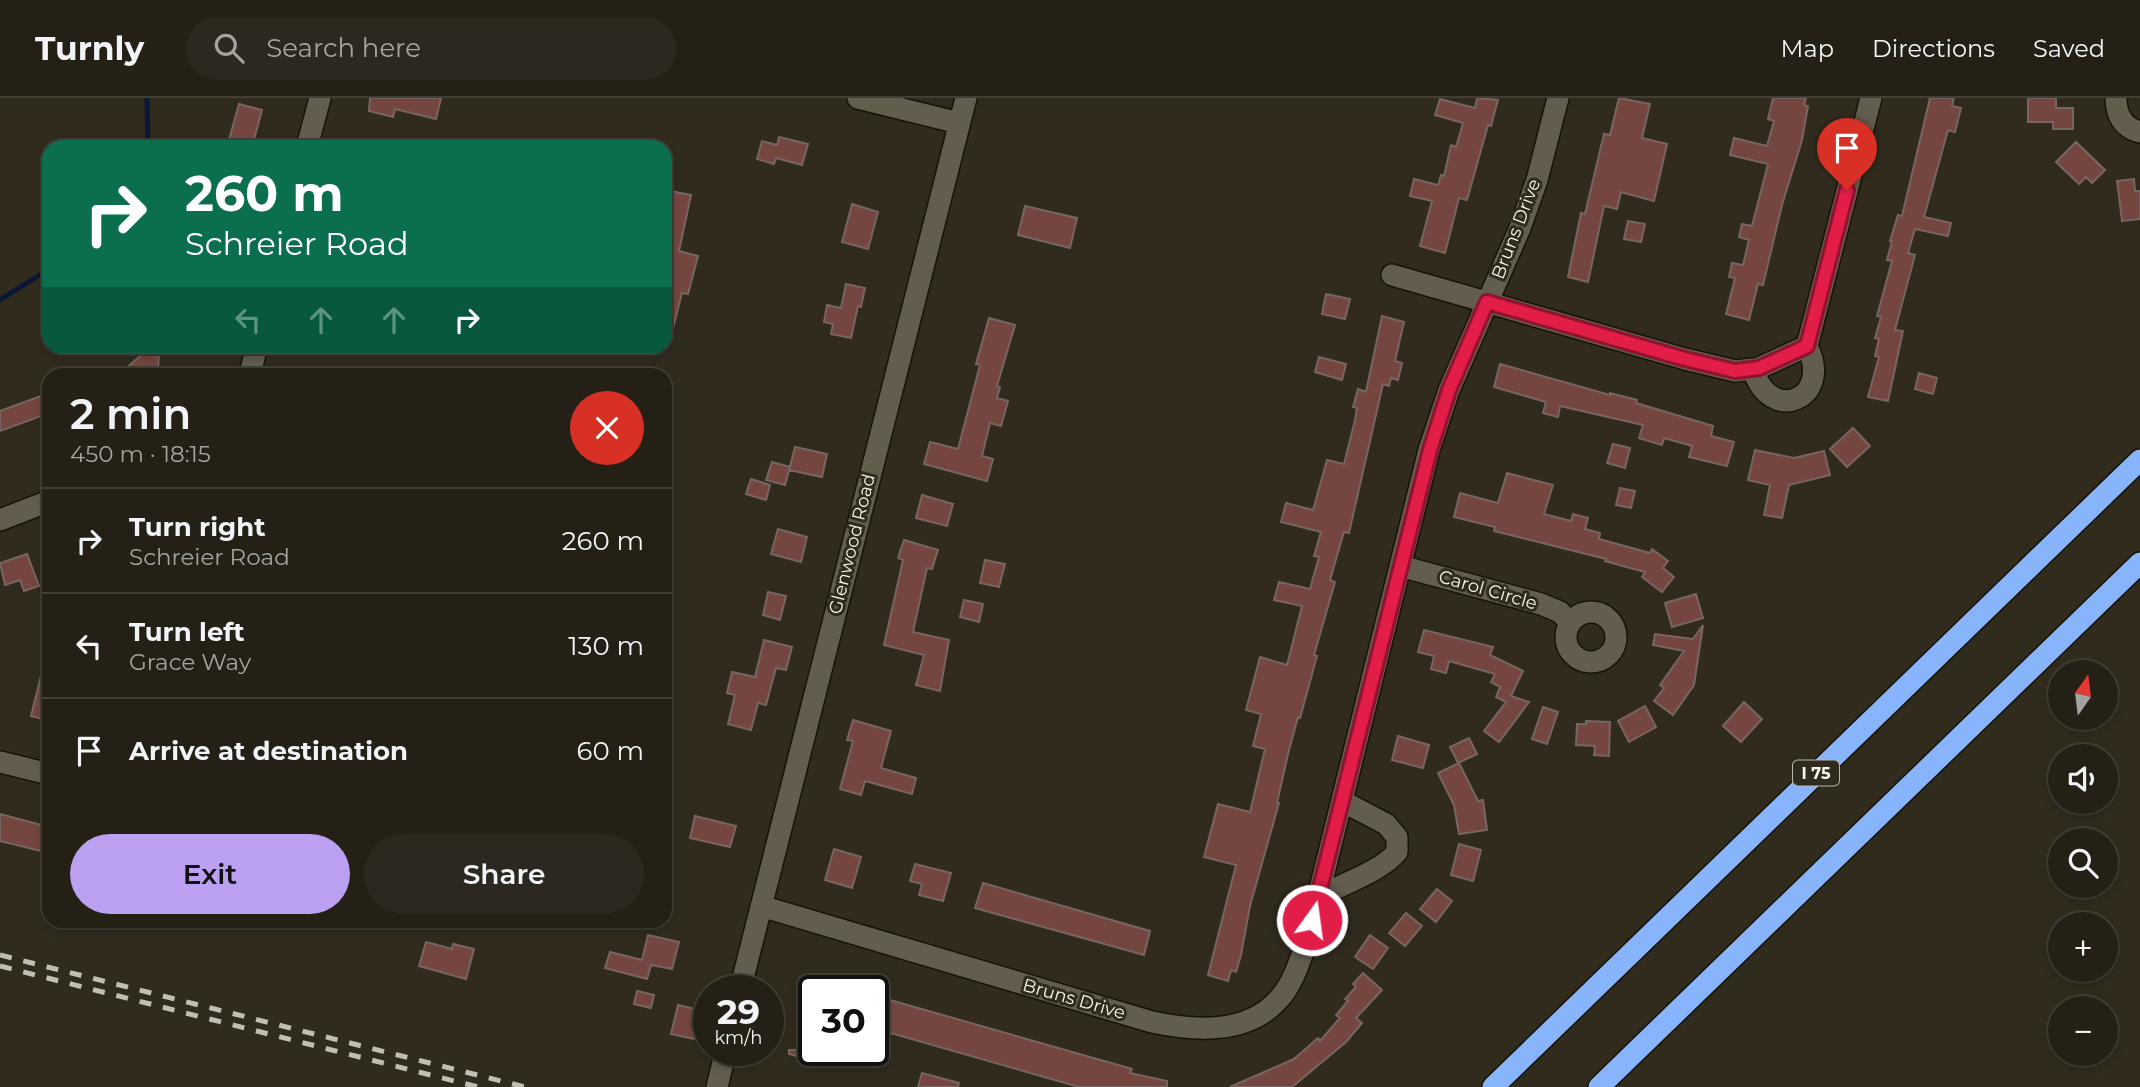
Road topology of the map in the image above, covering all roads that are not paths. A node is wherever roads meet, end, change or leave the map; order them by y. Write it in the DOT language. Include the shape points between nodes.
graph roads {
  1 [pos="320,98"];
  2 [pos="858,98"];
  3 [pos="966,98"];
  4 [pos="1558,98"];
  5 [pos="1871,98"];
  6 [pos="2116,98"];
  7 [pos="959,123"];
  8 [pos="2140,132"];
  9 [pos="309,140"];
  10 [pos="1392,275"];
  11 [pos="1487,302"];
  12 [pos="1807,346"];
  13 [pos="1753,369"];
  14 [pos="2140,460"];
  15 [pos="42,504"];
  16 [pos="0,520"];
  17 [pos="2140,563"];
  18 [pos="1400,566"];
  19 [pos="1570,622"];
  20 [pos="0,761"];
  21 [pos="42,772"];
  22 [pos="1342,802"];
  23 [pos="1318,898"];
  24 [pos="761,906"];
  25 [pos="744,975"];
  26 [pos="722,1066"];
  27 [pos="717,1087"];
  28 [pos="1493,1087"];
  29 [pos="1599,1087"];
  1 -- 9 [label="street"];
  2 -- 7 [label="street"];
  3 -- 7 [label="street, Glenwood Road"];
  4 -- 11 [label="street, Bruns Drive" via="1529,204"];
  5 -- 12 [label="street"];
  6 -- 8 [label="street" via="2118,116"];
  7 -- 24 [label="street, Glenwood Road"];
  10 -- 11 [label="street"];
  11 -- 13 [label="street" via="1685,359 1735,371"];
  11 -- 18 [label="street, Bruns Drive" via="1449,390"];
  12 -- 13 [label="street"];
  12 -- 13 [label="street" via="1815,368 1813,382 1804,395 1791,402 1773,399 1762,390"];
  14 -- 28 [label="highway, I 75"];
  15 -- 16 [label="street"];
  17 -- 29 [label="highway"];
  18 -- 19 [label="street, Carol Circle" via="1541,604"];
  18 -- 22 [label="street, Bruns Drive"];
  20 -- 21 [label="street"];
  22 -- 23 [label="street, Bruns Drive"];
  22 -- 23 [label="street" via="1387,824 1397,837 1397,852 1388,862"];
  23 -- 24 [label="street, Bruns Drive" via="1298,965 1280,999 1241,1024 1202,1029 1152,1022"];
  24 -- 25 [label="street, Glenwood Road"];
  26 -- 27 [label="street"];
}
